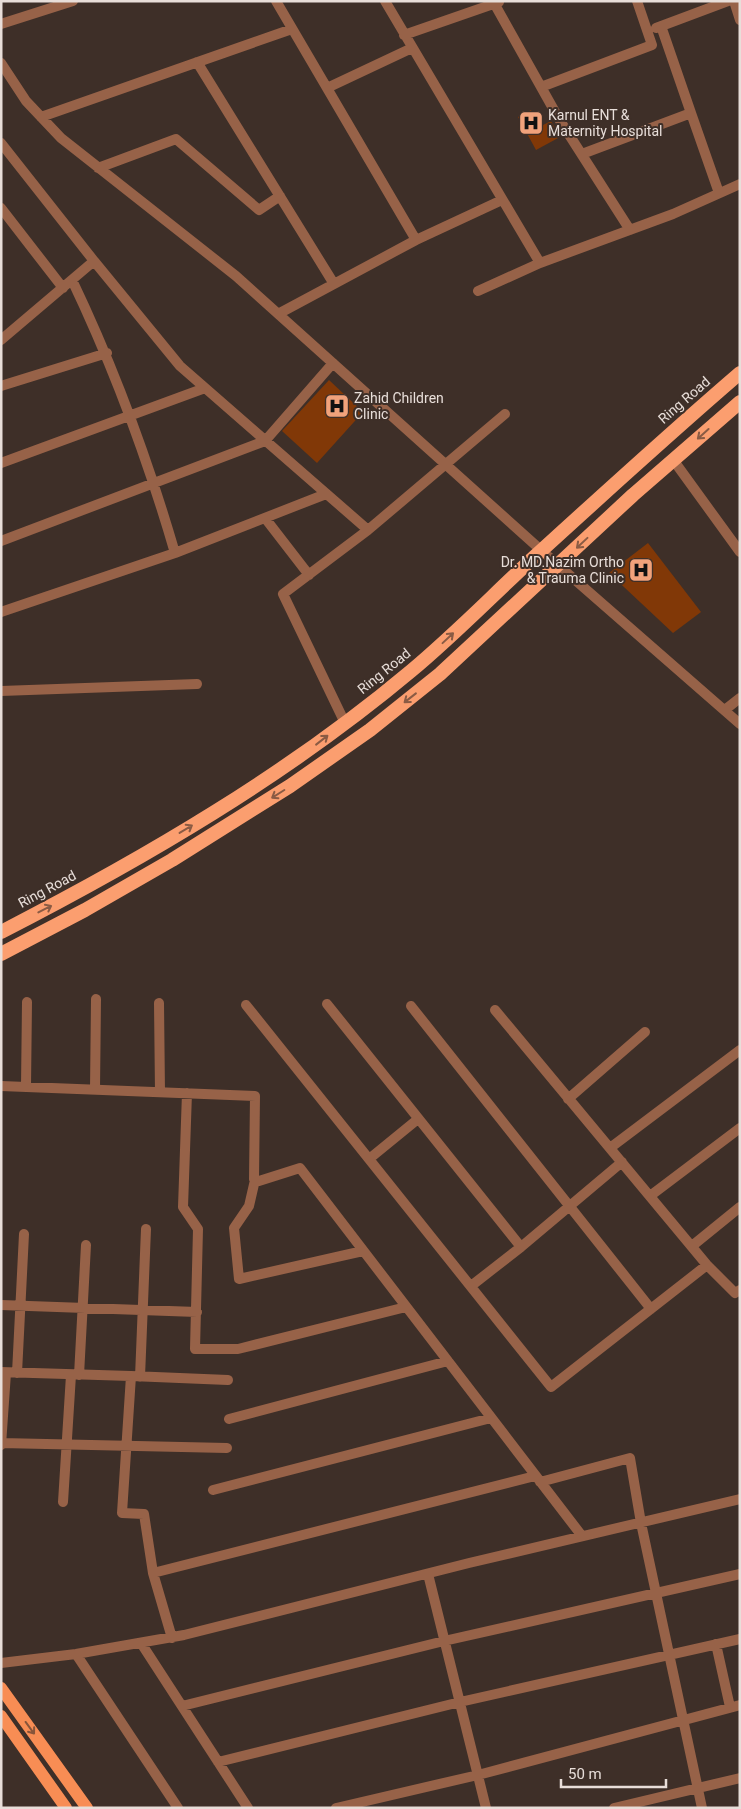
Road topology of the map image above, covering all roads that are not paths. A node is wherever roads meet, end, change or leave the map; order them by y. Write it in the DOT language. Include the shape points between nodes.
graph roads {
  1 [pos="73,1"];
  2 [pos="276,1"];
  3 [pos="384,1"];
  4 [pos="637,1"];
  5 [pos="728,1"];
  6 [pos="734,1"];
  7 [pos="497,2"];
  8 [pos="60,3"];
  9 [pos="740,20"];
  10 [pos="1,24"];
  11 [pos="661,26"];
  12 [pos="292,29"];
  13 [pos="647,32"];
  14 [pos="404,35"];
  15 [pos="412,48"];
  16 [pos="197,62"];
  17 [pos="1,63"];
  18 [pos="327,88"];
  19 [pos="542,88"];
  20 [pos="690,113"];
  21 [pos="41,116"];
  22 [pos="1,143"];
  23 [pos="582,154"];
  24 [pos="98,168"];
  25 [pos="740,184"];
  26 [pos="719,194"];
  27 [pos="280,196"];
  28 [pos="502,200"];
  29 [pos="1,208"];
  30 [pos="630,230"];
  31 [pos="416,240"];
  32 [pos="94,261"];
  33 [pos="540,263"];
  34 [pos="72,280"];
  35 [pos="334,284"];
  36 [pos="63,288"];
  37 [pos="478,291"];
  38 [pos="278,314"];
  39 [pos="1,340"];
  40 [pos="107,353"];
  41 [pos="333,363"];
  42 [pos="740,373"];
  43 [pos="1,386"];
  44 [pos="205,388"];
  45 [pos="740,402"];
  46 [pos="506,414"];
  47 [pos="130,417"];
  48 [pos="265,441"];
  49 [pos="674,460"];
  50 [pos="1,463"];
  51 [pos="447,465"];
  52 [pos="154,483"];
  53 [pos="326,494"];
  54 [pos="265,518"];
  55 [pos="368,530"];
  56 [pos="1,541"];
  57 [pos="542,551"];
  58 [pos="740,552"];
  59 [pos="175,553"];
  60 [pos="559,564"];
  61 [pos="309,575"];
  62 [pos="1,612"];
  63 [pos="197,684"];
  64 [pos="1,691"];
  65 [pos="740,698"];
  66 [pos="726,709"];
  67 [pos="345,723"];
  68 [pos="740,724"];
  69 [pos="1,932"];
  70 [pos="1,954"];
  71 [pos="96,999"];
  72 [pos="27,1002"];
  73 [pos="160,1003"];
  74 [pos="327,1004"];
  75 [pos="246,1005"];
  76 [pos="411,1006"];
  77 [pos="495,1010"];
  78 [pos="645,1032"];
  79 [pos="740,1050"];
  80 [pos="1,1086"];
  81 [pos="26,1087"];
  82 [pos="95,1090"];
  83 [pos="160,1092"];
  84 [pos="187,1093"];
  85 [pos="568,1098"];
  86 [pos="418,1118"];
  87 [pos="740,1128"];
  88 [pos="610,1148"];
  89 [pos="369,1159"];
  90 [pos="622,1162"];
  91 [pos="255,1180"];
  92 [pos="650,1196"];
  93 [pos="571,1205"];
  94 [pos="740,1207"];
  95 [pos="146,1229"];
  96 [pos="24,1234"];
  97 [pos="86,1245"];
  98 [pos="692,1246"];
  99 [pos="521,1247"];
  100 [pos="363,1250"];
  101 [pos="708,1265"];
  102 [pos="471,1286"];
  103 [pos="738,1294"];
  104 [pos="1,1305"];
  105 [pos="20,1306"];
  106 [pos="406,1307"];
  107 [pos="83,1309"];
  108 [pos="652,1309"];
  109 [pos="143,1310"];
  110 [pos="197,1312"];
  111 [pos="448,1361"];
  112 [pos="3,1372"];
  113 [pos="17,1373"];
  114 [pos="75,1375"];
  115 [pos="135,1377"];
  116 [pos="228,1380"];
  117 [pos="491,1418"];
  118 [pos="229,1419"];
  119 [pos="1,1444"];
  120 [pos="66,1446"];
  121 [pos="126,1447"];
  122 [pos="227,1448"];
  123 [pos="537,1479"];
  124 [pos="214,1490"];
  125 [pos="740,1499"];
  126 [pos="63,1502"];
  127 [pos="641,1523"];
  128 [pos="582,1536"];
  129 [pos="153,1573"];
  130 [pos="428,1574"];
  131 [pos="740,1574"];
  132 [pos="656,1592"];
  133 [pos="172,1638"];
  134 [pos="740,1638"];
  135 [pos="444,1641"];
  136 [pos="141,1643"];
  137 [pos="716,1644"];
  138 [pos="76,1654"];
  139 [pos="669,1654"];
  140 [pos="1,1663"];
  141 [pos="1,1688"];
  142 [pos="460,1702"];
  143 [pos="182,1706"];
  144 [pos="735,1706"];
  145 [pos="1,1716"];
  146 [pos="684,1720"];
  147 [pos="218,1762"];
  148 [pos="478,1776"];
  149 [pos="740,1778"];
  150 [pos="698,1788"];
  151 [pos="66,1808"];
  152 [pos="87,1808"];
  153 [pos="178,1808"];
  154 [pos="248,1808"];
  155 [pos="336,1808"];
  156 [pos="486,1808"];
  157 [pos="614,1808"];
  158 [pos="702,1808"];
  1 -- 8 [label="street"];
  2 -- 12 [label="street"];
  3 -- 14 [label="street"];
  4 -- 13 [label="street"];
  5 -- 11 [label="street"];
  6 -- 9 [label="street"];
  7 -- 14 [label="street"];
  7 -- 19 [label="street"];
  8 -- 10 [label="street"];
  11 -- 13 [label="street"];
  11 -- 20 [label="street"];
  12 -- 16 [label="street"];
  12 -- 18 [label="street"];
  13 -- 19 [label="street" via="652,45"];
  14 -- 15 [label="street"];
  15 -- 18 [label="street"];
  15 -- 28 [label="street"];
  16 -- 21 [label="street"];
  16 -- 27 [label="street"];
  17 -- 21 [label="street" via="26,101"];
  18 -- 31 [label="street"];
  19 -- 23 [label="street"];
  20 -- 23 [label="street"];
  20 -- 26 [label="street"];
  21 -- 24 [label="street" via="61,138"];
  22 -- 32 [label="street"];
  23 -- 30 [label="street"];
  24 -- 27 [label="street" via="176,139 259,210"];
  24 -- 38 [label="street" via="236,276"];
  25 -- 26 [label="street"];
  26 -- 30 [label="street"];
  27 -- 35 [label="street"];
  28 -- 31 [label="street"];
  28 -- 33 [label="street"];
  29 -- 36 [label="street"];
  30 -- 33 [label="street"];
  31 -- 35 [label="street"];
  32 -- 34 [label="street"];
  32 -- 44 [label="street" via="180,366"];
  33 -- 37 [label="street"];
  34 -- 36 [label="street"];
  34 -- 40 [label="street"];
  35 -- 38 [label="street"];
  36 -- 39 [label="street"];
  38 -- 41 [label="street"];
  40 -- 43 [label="street"];
  40 -- 47 [label="street"];
  41 -- 48 [label="street"];
  41 -- 51 [label="street"];
  42 -- 57 [label="highway, Ring Road"];
  44 -- 47 [label="street"];
  44 -- 48 [label="street"];
  45 -- 49 [label="highway, one-way"];
  46 -- 51 [label="street"];
  47 -- 50 [label="street"];
  47 -- 52 [label="street"];
  48 -- 52 [label="street"];
  48 -- 53 [label="street"];
  49 -- 58 [label="street"];
  49 -- 60 [label="highway, one-way"];
  51 -- 55 [label="street"];
  51 -- 57 [label="street"];
  52 -- 56 [label="street"];
  52 -- 59 [label="street"];
  53 -- 54 [label="street"];
  53 -- 55 [label="street"];
  54 -- 59 [label="street"];
  54 -- 61 [label="street"];
  55 -- 61 [label="street"];
  57 -- 60 [label="street"];
  67 -- 57 [label="highway, Ring Road, one-way" via="411,671"];
  59 -- 62 [label="street"];
  60 -- 66 [label="street"];
  60 -- 70 [label="highway, one-way" via="440,674 370,730 290,786 93,906"];
  61 -- 67 [label="street" via="283,594"];
  63 -- 64 [label="street"];
  65 -- 66 [label="street"];
  66 -- 68 [label="street"];
  69 -- 67 [label="highway, Ring Road, one-way" via="189,828"];
  71 -- 82 [label="street"];
  72 -- 81 [label="street"];
  73 -- 83 [label="street"];
  74 -- 86 [label="street"];
  75 -- 89 [label="street"];
  76 -- 93 [label="street"];
  77 -- 85 [label="street"];
  78 -- 85 [label="street"];
  79 -- 88 [label="street"];
  80 -- 81 [label="street"];
  81 -- 82 [label="street"];
  82 -- 83 [label="street"];
  83 -- 84 [label="street"];
  84 -- 91 [label="street" via="255,1096"];
  84 -- 110 [label="street" via="182,1207 198,1230"];
  85 -- 88 [label="street"];
  86 -- 89 [label="street"];
  86 -- 99 [label="street"];
  87 -- 92 [label="street"];
  88 -- 90 [label="street"];
  89 -- 102 [label="street"];
  90 -- 92 [label="street"];
  90 -- 93 [label="street"];
  91 -- 100 [label="street" via="300,1168"];
  91 -- 100 [label="street" via="248,1208 235,1226 239,1279"];
  92 -- 98 [label="street"];
  93 -- 99 [label="street"];
  93 -- 108 [label="street"];
  94 -- 98 [label="street"];
  95 -- 109 [label="street"];
  96 -- 105 [label="street"];
  97 -- 107 [label="street"];
  98 -- 101 [label="street"];
  99 -- 102 [label="street"];
  100 -- 106 [label="street"];
  101 -- 103 [label="street"];
  101 -- 108 [label="street"];
  102 -- 108 [label="street" via="551,1387"];
  104 -- 105 [label="street"];
  105 -- 107 [label="street"];
  105 -- 113 [label="street"];
  106 -- 110 [label="street" via="238,1349 196,1349"];
  106 -- 111 [label="street"];
  107 -- 109 [label="street"];
  107 -- 114 [label="street"];
  109 -- 110 [label="street"];
  109 -- 115 [label="street"];
  111 -- 117 [label="street"];
  111 -- 118 [label="street"];
  112 -- 113 [label="street"];
  112 -- 119 [label="street"];
  113 -- 114 [label="street"];
  114 -- 115 [label="street"];
  114 -- 120 [label="street"];
  115 -- 116 [label="street"];
  115 -- 121 [label="street"];
  117 -- 123 [label="street"];
  117 -- 124 [label="street"];
  119 -- 120 [label="street"];
  120 -- 121 [label="street"];
  120 -- 126 [label="street"];
  121 -- 122 [label="street"];
  121 -- 129 [label="street" via="122,1513 144,1514"];
  123 -- 127 [label="street" via="630,1458"];
  123 -- 128 [label="street"];
  123 -- 129 [label="street"];
  125 -- 127 [label="street"];
  127 -- 128 [label="street"];
  127 -- 132 [label="street"];
  128 -- 130 [label="street"];
  129 -- 133 [label="street"];
  130 -- 133 [label="street"];
  130 -- 135 [label="street"];
  131 -- 132 [label="street"];
  132 -- 135 [label="street"];
  132 -- 139 [label="street"];
  133 -- 136 [label="street"];
  134 -- 137 [label="street"];
  135 -- 142 [label="street"];
  135 -- 143 [label="street"];
  136 -- 138 [label="street"];
  136 -- 143 [label="street"];
  137 -- 139 [label="street"];
  137 -- 144 [label="street"];
  138 -- 140 [label="street"];
  138 -- 153 [label="street"];
  139 -- 142 [label="street"];
  139 -- 146 [label="street"];
  141 -- 152 [label="main road, one-way"];
  142 -- 147 [label="street"];
  142 -- 148 [label="street"];
  143 -- 147 [label="street"];
  144 -- 146 [label="street"];
  145 -- 151 [label="main road"];
  146 -- 148 [label="street"];
  146 -- 150 [label="street"];
  147 -- 154 [label="street"];
  148 -- 155 [label="street"];
  148 -- 156 [label="street"];
  149 -- 150 [label="street"];
  150 -- 157 [label="street"];
  150 -- 158 [label="street"];
}
